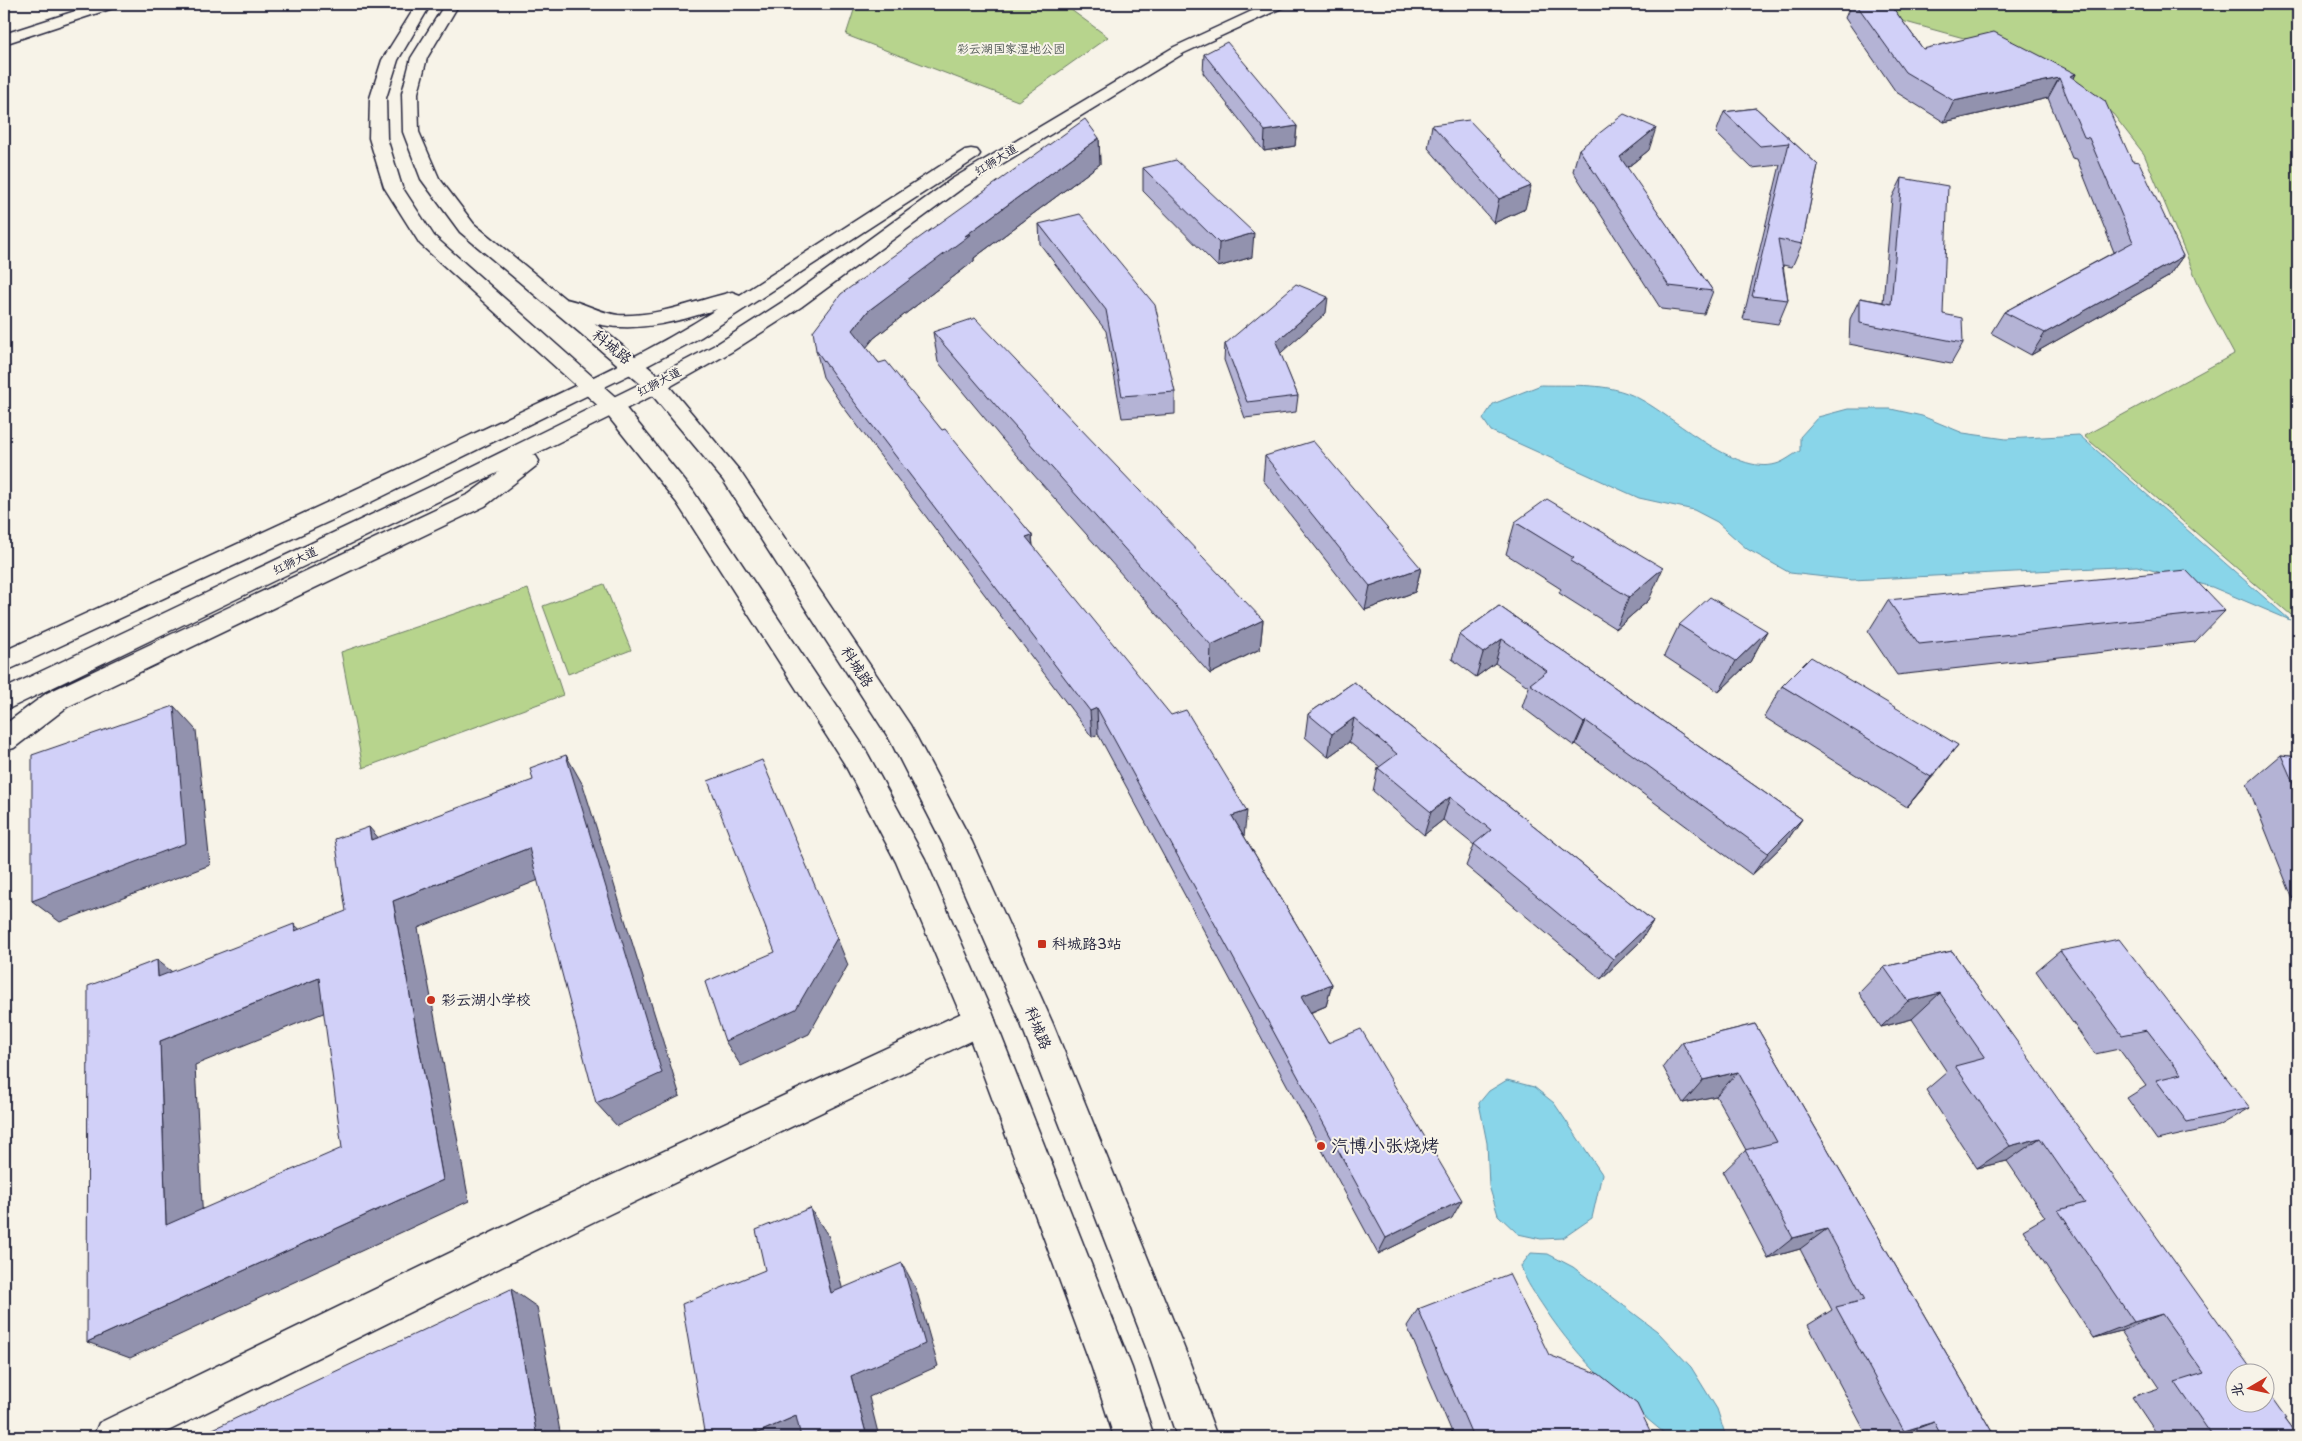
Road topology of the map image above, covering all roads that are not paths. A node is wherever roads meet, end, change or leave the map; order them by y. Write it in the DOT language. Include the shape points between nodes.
graph roads {
  1 [pos="111,4"];
  2 [pos="424,4"];
  3 [pos="452,4"];
  4 [pos="1240,4"];
  5 [pos="1279,4"];
  6 [pos="1208,17"];
  7 [pos="4,39"];
  8 [pos="990,143"];
  9 [pos="769,286"];
  10 [pos="558,303"];
  11 [pos="645,375"];
  12 [pos="591,387"];
  13 [pos="612,406"];
  14 [pos="549,407"];
  15 [pos="578,423"];
  16 [pos="4,643"];
  17 [pos="4,662"];
  18 [pos="4,701"];
  19 [pos="4,740"];
  20 [pos="979,1020"];
  21 [pos="113,1437"];
  22 [pos="1134,1437"];
  23 [pos="1197,1437"];
  1 -- 7 [label="main road"];
  2 -- 12 [label="main road" via="390,60 378,98 378,138 393,187 427,240"];
  3 -- 10 [label="main road, 科城路" via="419,58 410,93 411,132 430,179 467,228"];
  4 -- 6 [label="main road"];
  5 -- 11 [label="main road, 红狮大道" via="1204,36 958,184 794,303 724,348"];
  8 -- 9 [label="main road, 红狮大道" via="931,178"];
  9 -- 10 [label="main road" via="655,320 602,319"];
  9 -- 11 [label="main road, 红狮大道" via="694,333"];
  10 -- 11 [label="main road, 科城路"];
  11 -- 12 [label="main road, 红狮大道"];
  11 -- 13 [label="main road, 红狮大道"];
  11 -- 23 [label="main road, 科城路" via="731,475 900,734 957,842 1037,1024 1168,1355"];
  12 -- 13 [label="main road"];
  12 -- 14 [label="main road, 红狮大道"];
  13 -- 15 [label="main road, 红狮大道"];
  13 -- 20 [label="main road" via="686,497 854,754 910,859"];
  14 -- 16 [label="main road" via="426,448 53,624"];
  14 -- 17 [label="main road, 红狮大道"];
  15 -- 18 [label="main road, 红狮大道"];
  15 -- 19 [label="main road" via="477,500 56,700"];
  20 -- 21 [label="main road" via="580,1209"];
  20 -- 22 [label="main road" via="1112,1368"];
}
